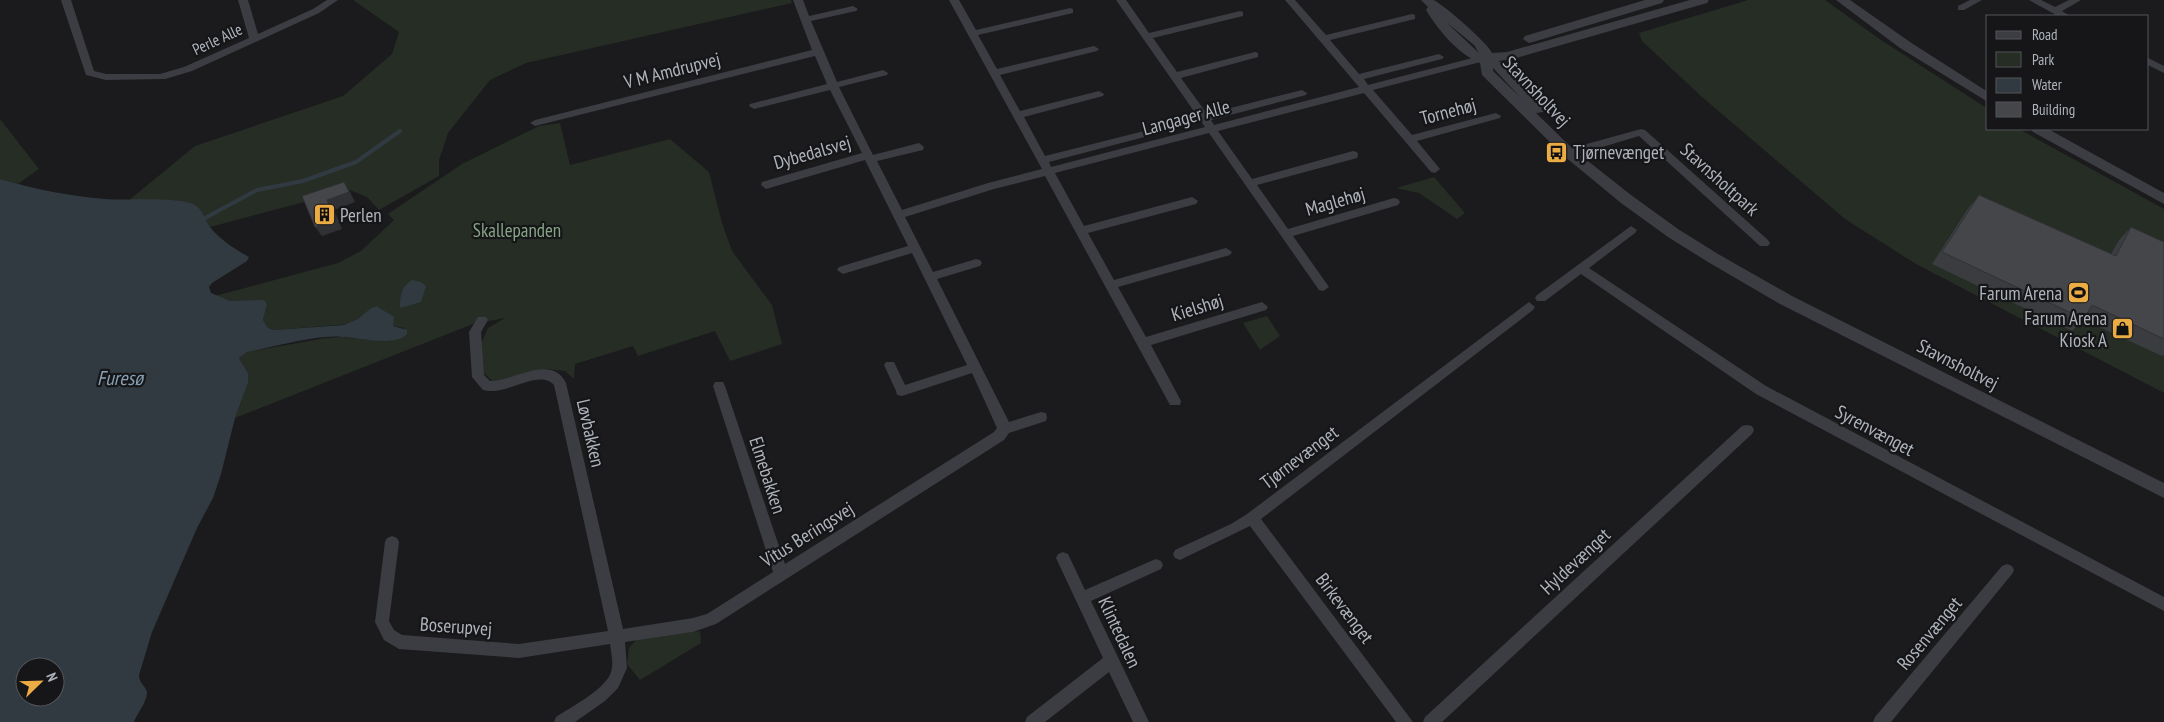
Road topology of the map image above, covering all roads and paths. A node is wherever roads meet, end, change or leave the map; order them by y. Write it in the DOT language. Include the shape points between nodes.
graph roads {
  1 [pos="66,0"];
  2 [pos="243,0"];
  3 [pos="334,0"];
  4 [pos="798,0"];
  5 [pos="954,0"];
  6 [pos="1121,0"];
  7 [pos="1658,0"];
  8 [pos="1703,0"];
  9 [pos="1842,0"];
  10 [pos="1856,0"];
  11 [pos="1977,0"];
  12 [pos="2034,0"];
  13 [pos="2076,0"];
  14 [pos="1293,1"];
  15 [pos="1428,3"];
  16 [pos="1961,8"];
  17 [pos="853,9"];
  18 [pos="1070,11"];
  19 [pos="2054,11"];
  20 [pos="1240,14"];
  21 [pos="2063,15"];
  22 [pos="1412,17"];
  23 [pos="806,20"];
  24 [pos="1575,25"];
  25 [pos="972,34"];
  26 [pos="1147,36"];
  27 [pos="254,38"];
  28 [pos="1324,39"];
  29 [pos="1094,49"];
  30 [pos="818,52"];
  31 [pos="1255,55"];
  32 [pos="1439,57"];
  33 [pos="1484,58"];
  34 [pos="2149,62"];
  35 [pos="1939,67"];
  36 [pos="2164,70"];
  37 [pos="883,72"];
  38 [pos="994,73"];
  39 [pos="1174,76"];
  40 [pos="1357,78"];
  41 [pos="833,85"];
  42 [pos="1366,89"];
  43 [pos="1302,93"];
  44 [pos="1099,94"];
  45 [pos="1986,97"];
  46 [pos="754,106"];
  47 [pos="1017,115"];
  48 [pos="1496,116"];
  49 [pos="1204,118"];
  50 [pos="535,123"];
  51 [pos="1212,129"];
  52 [pos="2040,130"];
  53 [pos="1148,133"];
  54 [pos="1410,139"];
  55 [pos="919,147"];
  56 [pos="1574,152"];
  57 [pos="1353,155"];
  58 [pos="869,157"];
  59 [pos="1042,160"];
  60 [pos="1435,168"];
  61 [pos="1048,172"];
  62 [pos="1250,184"];
  63 [pos="766,185"];
  64 [pos="2164,198"];
  65 [pos="1192,200"];
  66 [pos="1394,202"];
  67 [pos="899,215"];
  68 [pos="1631,230"];
  69 [pos="1081,231"];
  70 [pos="1286,234"];
  71 [pos="1764,243"];
  72 [pos="915,248"];
  73 [pos="1226,252"];
  74 [pos="976,263"];
  75 [pos="1581,268"];
  76 [pos="843,270"];
  77 [pos="930,276"];
  78 [pos="1111,285"];
  79 [pos="1323,287"];
  80 [pos="1541,298"];
  81 [pos="1262,307"];
  82 [pos="1529,307"];
  83 [pos="482,320"];
  84 [pos="1142,343"];
  85 [pos="890,365"];
  86 [pos="975,368"];
  87 [pos="719,386"];
  88 [pos="1175,401"];
  89 [pos="1041,417"];
  90 [pos="1004,429"];
  91 [pos="1747,430"];
  92 [pos="2164,491"];
  93 [pos="1252,518"];
  94 [pos="392,542"];
  95 [pos="1180,554"];
  96 [pos="1063,558"];
  97 [pos="1156,565"];
  98 [pos="2008,570"];
  99 [pos="780,575"];
  100 [pos="1082,598"];
  101 [pos="2164,604"];
  102 [pos="617,638"];
  103 [pos="1111,661"];
  104 [pos="562,722"];
  105 [pos="1033,722"];
  106 [pos="1141,722"];
  107 [pos="1405,722"];
  108 [pos="1431,722"];
  109 [pos="1881,722"];
  1 -- 27 [label="street, Perle Alle" via="90,73 106,77 174,73"];
  2 -- 27 [label="street"];
  3 -- 27 [label="street, Perle Alle"];
  4 -- 23 [label="street, Dybedalsvej"];
  5 -- 25 [label="street"];
  6 -- 26 [label="street, Maglehøj"];
  7 -- 24 [label="street"];
  8 -- 33 [label="street" via="1508,56"];
  9 -- 35 [label="street"];
  10 -- 35 [label="street"];
  11 -- 16 [label="street"];
  12 -- 19 [label="street"];
  13 -- 19 [label="street"];
  14 -- 28 [label="street, Tornehøj"];
  15 -- 33 [label="street, Stavnsholtvej" via="1438,20 1463,46"];
  17 -- 23 [label="street"];
  18 -- 25 [label="street"];
  19 -- 21 [label="street"];
  20 -- 26 [label="street"];
  22 -- 28 [label="street"];
  23 -- 30 [label="street, Dybedalsvej"];
  24 -- 33 [label="street" via="1500,48"];
  25 -- 38 [label="street"];
  26 -- 39 [label="street, Maglehøj"];
  28 -- 40 [label="street, Tornehøj"];
  29 -- 38 [label="street"];
  30 -- 41 [label="street, Dybedalsvej"];
  30 -- 50 [label="street, V M Amdrupvej"];
  31 -- 39 [label="street"];
  32 -- 40 [label="street"];
  33 -- 42 [label="street, Langager Alle"];
  33 -- 56 [label="street, Stavnsholtvej" via="1499,66"];
  34 -- 36 [label="street"];
  35 -- 45 [label="street"];
  37 -- 41 [label="street"];
  38 -- 47 [label="street"];
  39 -- 49 [label="street, Maglehøj"];
  40 -- 42 [label="street, Tornehøj"];
  41 -- 46 [label="street"];
  41 -- 58 [label="street, Dybedalsvej"];
  42 -- 51 [label="street, Langager Alle"];
  42 -- 54 [label="street, Tornehøj"];
  43 -- 49 [label="street"];
  44 -- 47 [label="street"];
  47 -- 59 [label="street"];
  48 -- 54 [label="street, Tornehøj"];
  49 -- 51 [label="street, Maglehøj"];
  51 -- 61 [label="street, Langager Alle"];
  51 -- 62 [label="street, Maglehøj"];
  52 -- 64 [label="street"];
  53 -- 59 [label="street"];
  54 -- 60 [label="street, Tornehøj"];
  55 -- 58 [label="street, Dybedalsvej"];
  56 -- 71 [label="street, Stavnsholtpark" via="1641,132"];
  56 -- 92 [label="street, Stavnsholtvej" via="1653,219 1786,300"];
  57 -- 62 [label="street, Maglehøj"];
  58 -- 63 [label="street, Dybedalsvej"];
  58 -- 67 [label="street, Dybedalsvej"];
  59 -- 61 [label="street"];
  61 -- 67 [label="street, Langager Alle"];
  61 -- 69 [label="street"];
  62 -- 70 [label="street, Maglehøj"];
  65 -- 69 [label="street"];
  66 -- 70 [label="street, Maglehøj"];
  67 -- 72 [label="street, Dybedalsvej"];
  68 -- 75 [label="street"];
  69 -- 78 [label="street"];
  70 -- 79 [label="street, Maglehøj"];
  72 -- 76 [label="street"];
  72 -- 77 [label="street, Dybedalsvej"];
  73 -- 78 [label="street"];
  74 -- 77 [label="street"];
  75 -- 80 [label="street"];
  75 -- 101 [label="street, Syrenvænget" via="1761,390"];
  77 -- 86 [label="street, Dybedalsvej"];
  78 -- 84 [label="street"];
  81 -- 84 [label="street, Kielshøj"];
  82 -- 93 [label="street, Tjørnevænget"];
  83 -- 102 [label="street, Løvbakken" via="475,332 477,368 478,377 487,386 500,387 535,376 550,375 560,383"];
  84 -- 88 [label="street"];
  85 -- 86 [label="street" via="902,391"];
  86 -- 90 [label="street, Dybedalsvej"];
  87 -- 99 [label="street, Elmebakken"];
  89 -- 90 [label="street"];
  90 -- 99 [label="street, Vitus Beringsvej" via="999,436"];
  91 -- 108 [label="street, Hyldevænget"];
  93 -- 95 [label="street, Tjørnevænget"];
  93 -- 107 [label="street, Birkevænget"];
  94 -- 102 [label="street, Boserupvej" via="382,622 389,636 399,642 519,651"];
  96 -- 100 [label="street, Klintedalen"];
  97 -- 100 [label="street"];
  98 -- 109 [label="street, Rosenvænget"];
  99 -- 102 [label="street, Vitus Beringsvej" via="710,619"];
  100 -- 103 [label="street, Klintedalen"];
  102 -- 104 [label="street" via="617,677 606,691"];
  103 -- 105 [label="street"];
  103 -- 106 [label="street, Klintedalen"];
}
